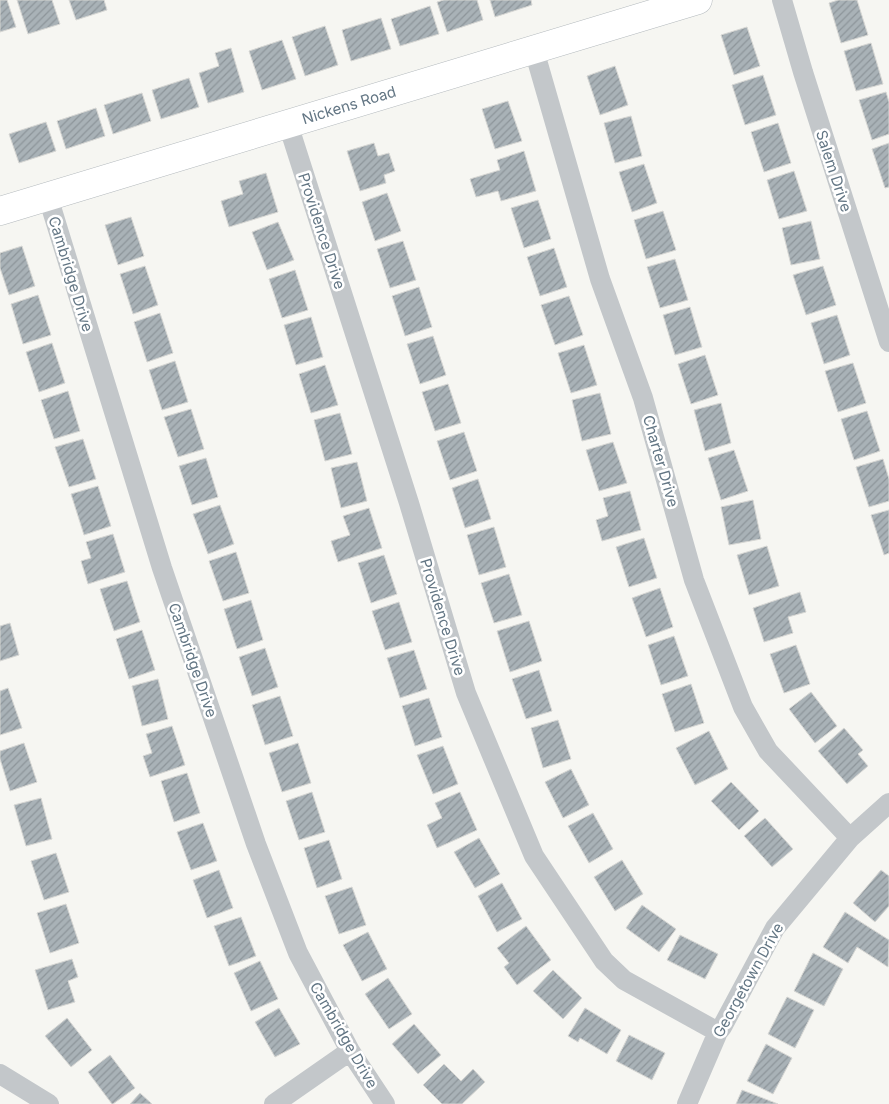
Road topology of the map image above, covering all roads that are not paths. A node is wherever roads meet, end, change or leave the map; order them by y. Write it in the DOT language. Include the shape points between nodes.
graph roads {
  1 [pos="698,0"];
  2 [pos="782,0"];
  3 [pos="534,50"];
  4 [pos="288,124"];
  5 [pos="48,197"];
  6 [pos="0,211"];
  7 [pos="889,342"];
  8 [pos="889,804"];
  9 [pos="850,838"];
  10 [pos="718,1032"];
  11 [pos="350,1051"];
  12 [pos="0,1074"];
  13 [pos="49,1104"];
  14 [pos="274,1104"];
  15 [pos="385,1104"];
  16 [pos="687,1104"];
  1 -- 3 [label="street, Nickens Road"];
  2 -- 7 [label="street, Salem Drive"];
  3 -- 4 [label="street, Nickens Road"];
  3 -- 9 [label="street, Charter Drive" via="600,279 643,398 694,580 743,707 768,750"];
  4 -- 5 [label="street, Nickens Road"];
  4 -- 10 [label="street, Providence Drive" via="466,693 534,856 604,961 624,980"];
  5 -- 6 [label="street, Nickens Road"];
  5 -- 11 [label="street, Cambridge Drive" via="162,568 256,844 298,953"];
  8 -- 9 [label="street, Georgetown Drive"];
  9 -- 10 [label="street, Georgetown Drive" via="775,928"];
  10 -- 16 [label="street, Georgetown Drive"];
  11 -- 14 [label="street"];
  11 -- 15 [label="street, Cambridge Drive"];
  12 -- 13 [label="street"];
}
